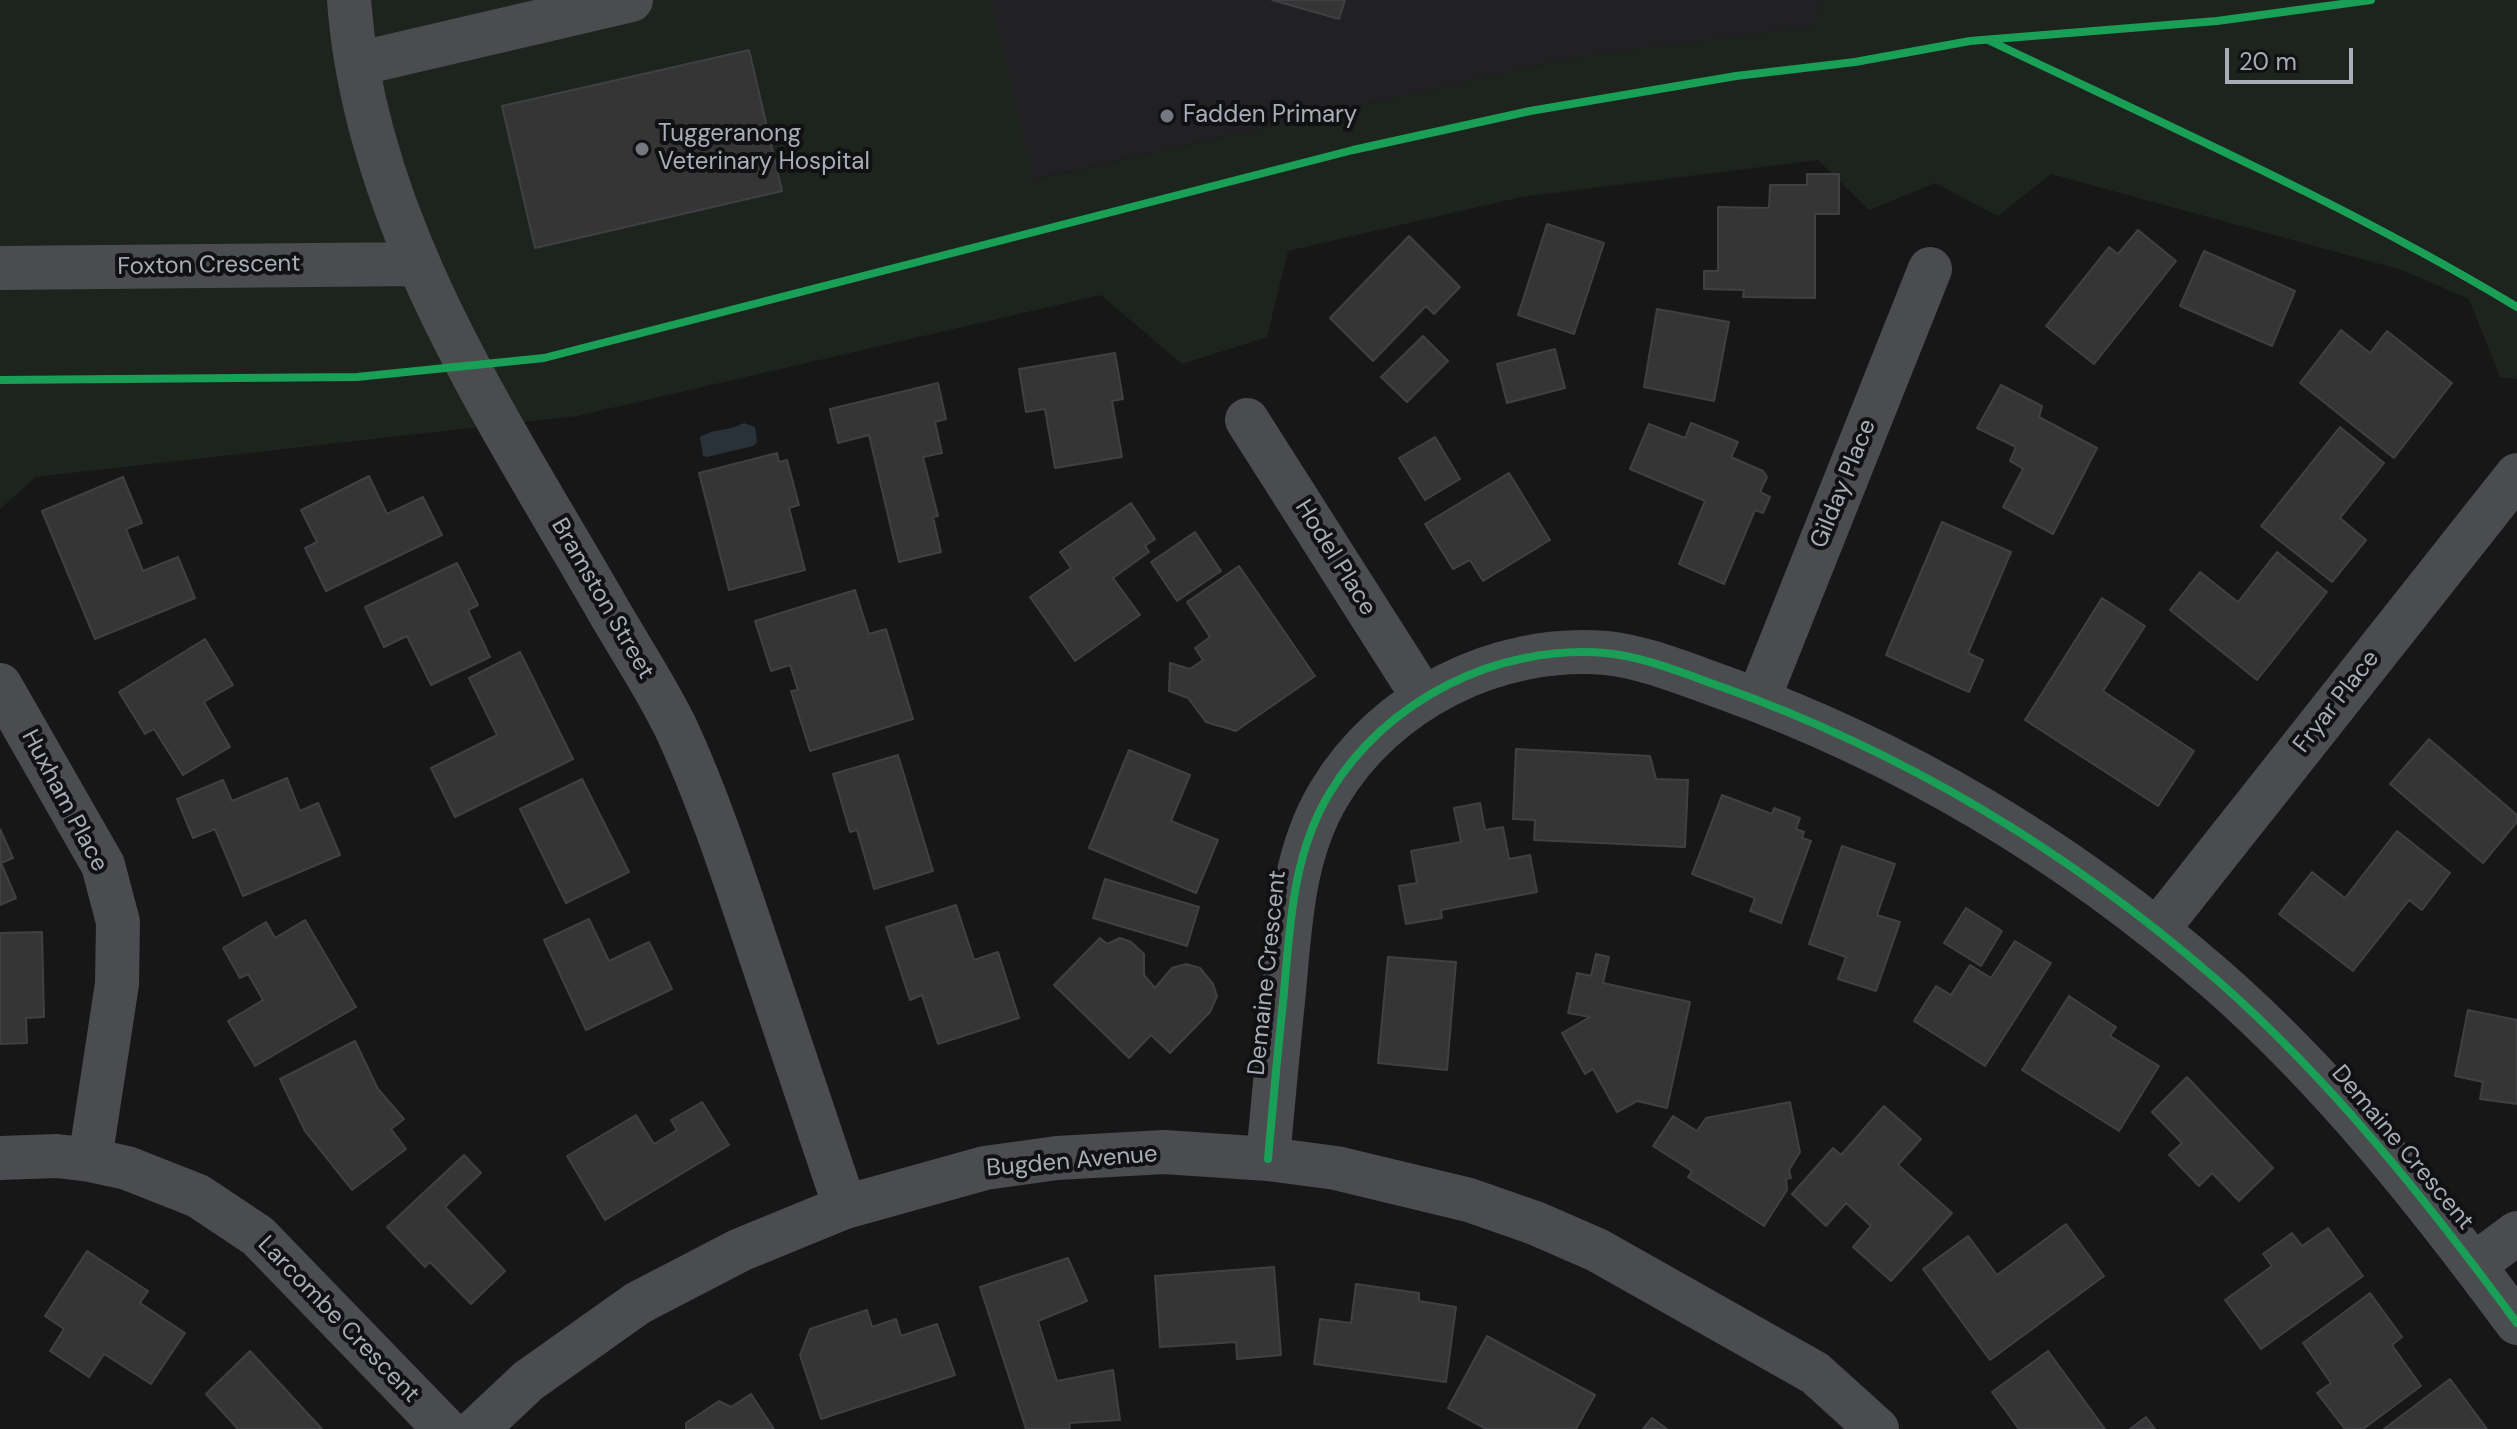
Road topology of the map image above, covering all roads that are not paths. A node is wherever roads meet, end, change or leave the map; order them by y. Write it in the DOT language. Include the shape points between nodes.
graph roads {
  1 [pos="349,0"];
  2 [pos="631,0"];
  3 [pos="357,64"];
  4 [pos="418,264"];
  5 [pos="0,268"];
  6 [pos="1930,269"];
  7 [pos="1247,420"];
  8 [pos="2517,475"];
  9 [pos="0,685"];
  10 [pos="1423,697"];
  11 [pos="1758,700"];
  12 [pos="2157,930"];
  13 [pos="0,1158"];
  14 [pos="1268,1159"];
  15 [pos="90,1160"];
  16 [pos="845,1207"];
  17 [pos="2517,1233"];
  18 [pos="2474,1265"];
  19 [pos="1707,1311"];
  20 [pos="2517,1323"];
  21 [pos="445,1429"];
  22 [pos="477,1429"];
  23 [pos="1843,1429"];
  24 [pos="1877,1429"];
  1 -- 3 [label="street, Bramston Street"];
  2 -- 3 [label="street"];
  3 -- 4 [label="street, Bramston Street" via="394,204"];
  4 -- 5 [label="street, Foxton Crescent"];
  4 -- 16 [label="street, Bramston Street" via="483,392 675,726 723,844"];
  6 -- 11 [label="street, Gilday Place"];
  7 -- 10 [label="street, Hodel Place"];
  8 -- 12 [label="street, Fryar Place"];
  9 -- 15 [label="street, Huxham Place" via="103,865 118,922 117,984"];
  10 -- 11 [label="street, Demaine Crescent" via="1482,669 1545,654 1607,653"];
  10 -- 14 [label="street, Demaine Crescent" via="1370,741 1329,793 1302,851 1291,911"];
  11 -- 12 [label="street, Demaine Crescent" via="1919,773 2019,831"];
  12 -- 18 [label="street, Demaine Crescent" via="2336,1095"];
  13 -- 15 [label="street, Larcombe Crescent"];
  14 -- 16 [label="street, Bugden Avenue" via="1164,1152 1057,1158 985,1168"];
  14 -- 19 [label="street, Bugden Avenue" via="1351,1172 1521,1218 1597,1250"];
  15 -- 21 [label="street, Larcombe Crescent" via="127,1168 198,1196 258,1236"];
  16 -- 22 [label="street, Bugden Avenue" via="740,1250 638,1303 528,1381"];
  17 -- 18 [label="street"];
  18 -- 20 [label="street, Demaine Crescent"];
  19 -- 23 [label="street, Bugden Avenue"];
  19 -- 24 [label="street, Bugden Avenue" via="1815,1373"];
}
